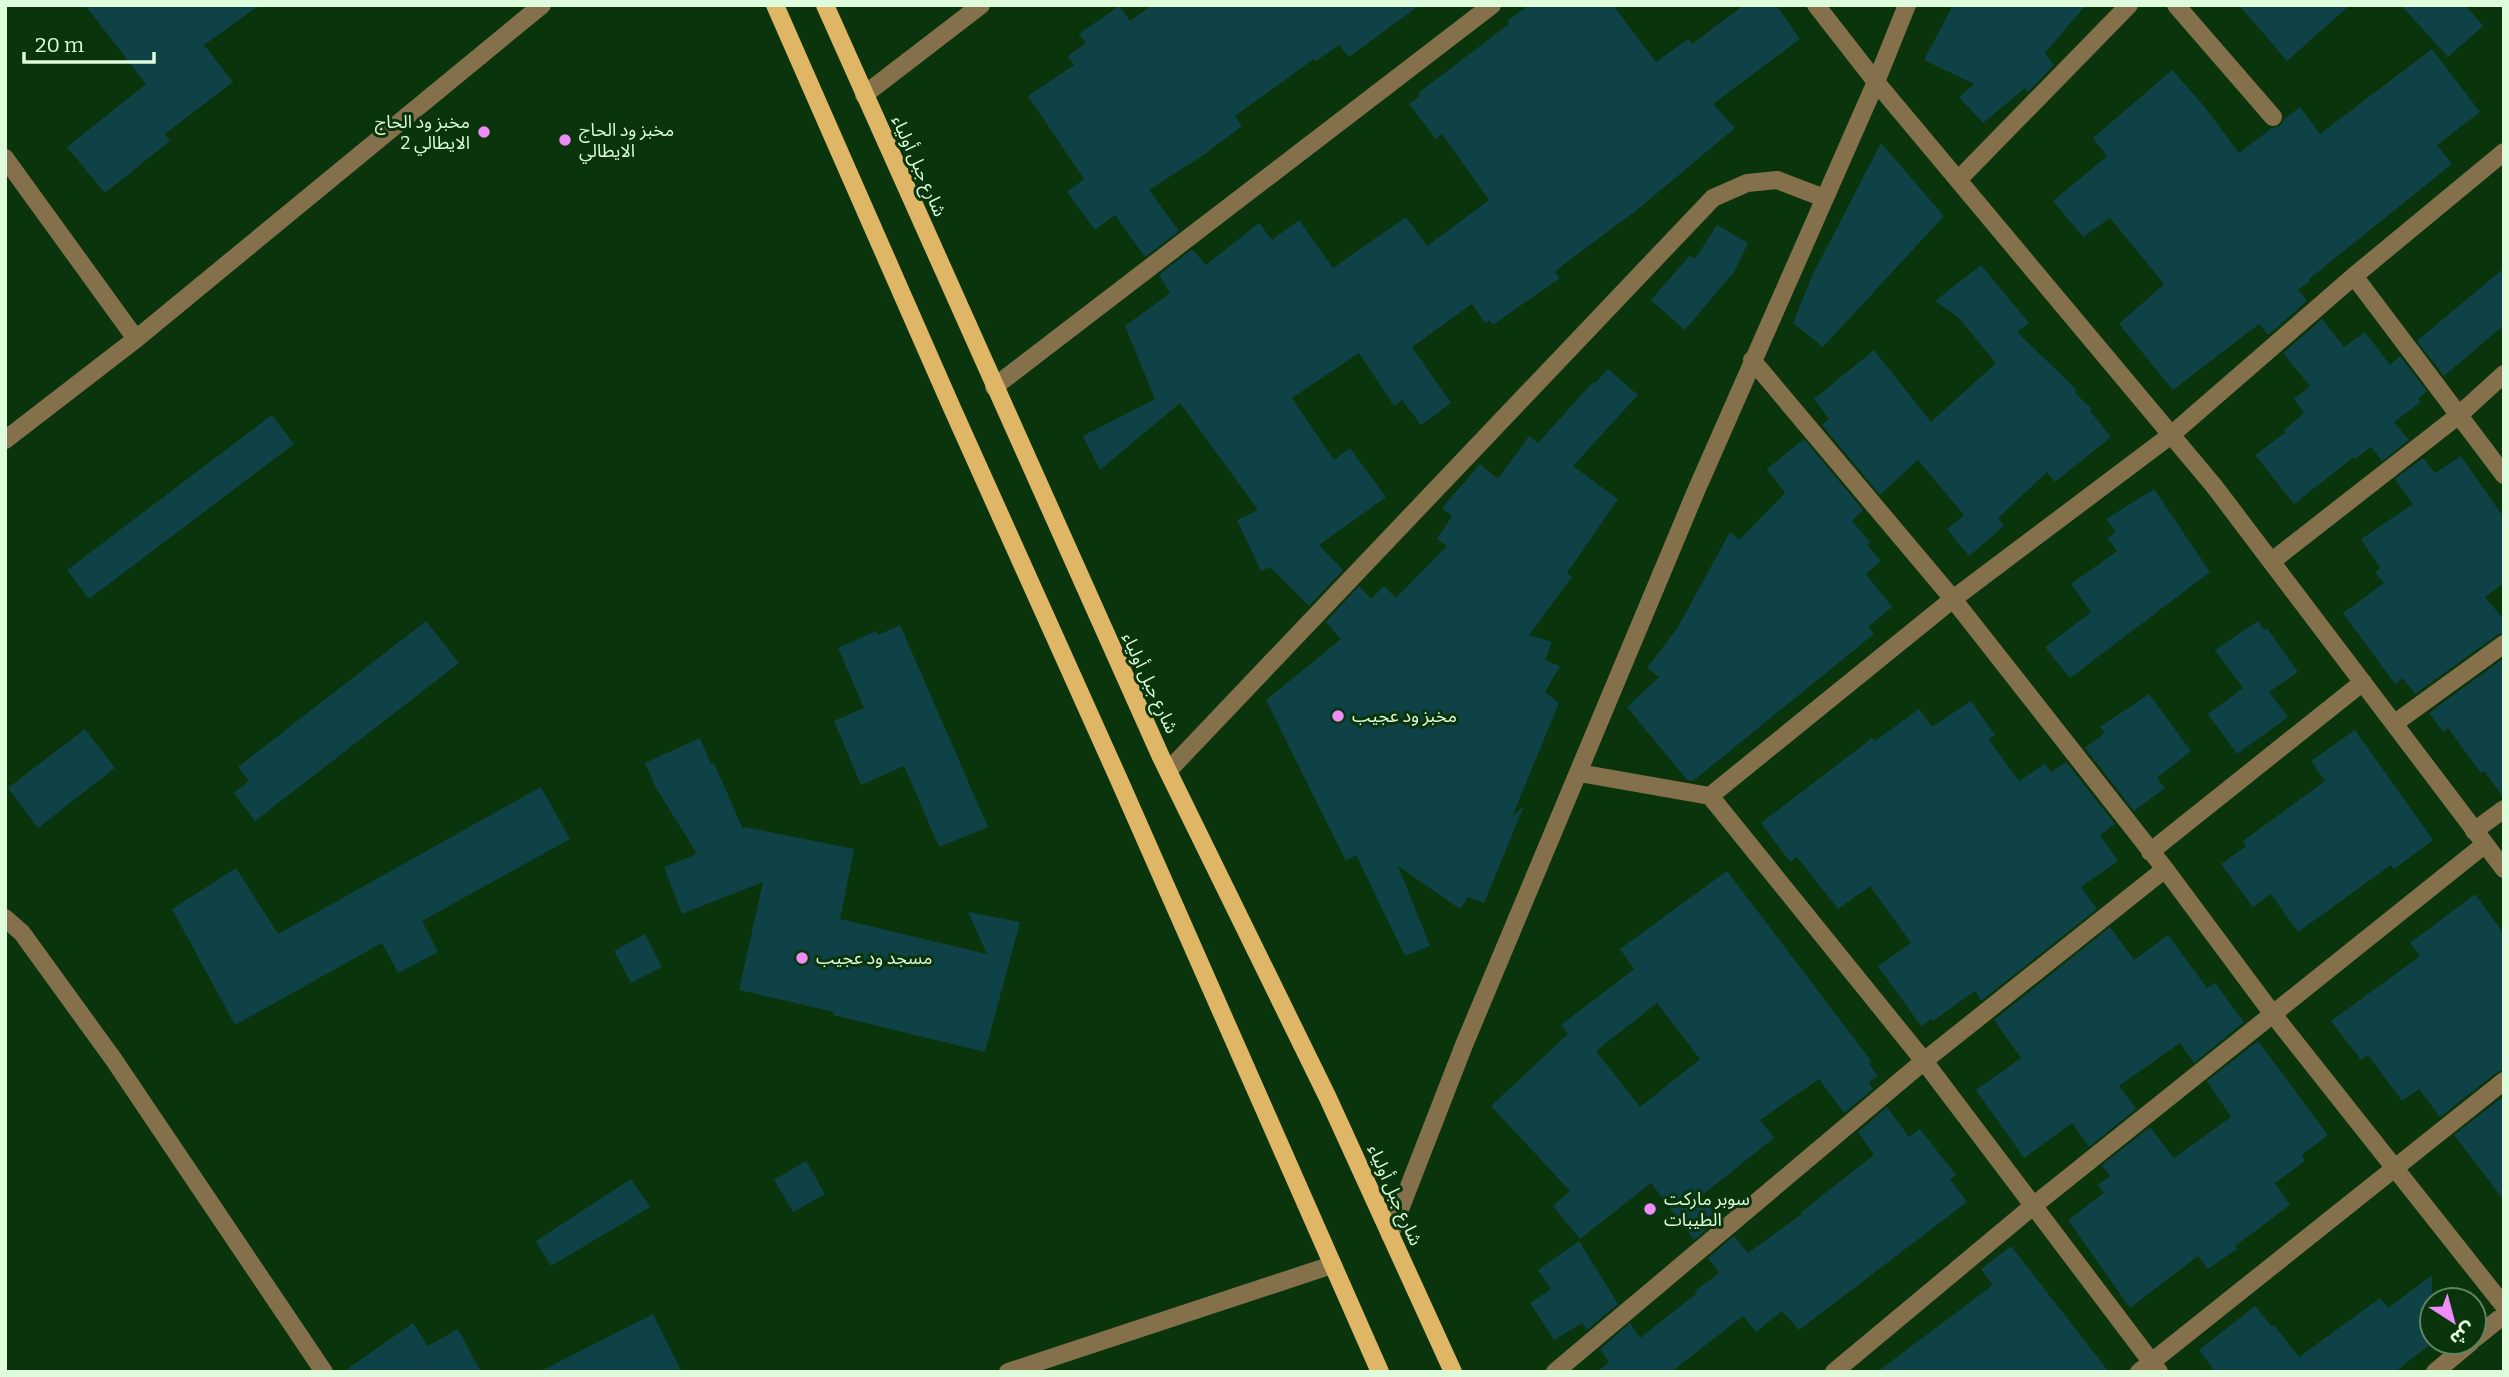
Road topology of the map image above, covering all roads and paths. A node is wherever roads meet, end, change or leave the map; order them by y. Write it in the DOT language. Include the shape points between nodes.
graph roads {
  1 [pos="542,5"];
  2 [pos="775,5"];
  3 [pos="825,5"];
  4 [pos="981,5"];
  5 [pos="1492,5"];
  6 [pos="1815,5"];
  7 [pos="1907,5"];
  8 [pos="2129,5"];
  9 [pos="2176,5"];
  10 [pos="1876,82"];
  11 [pos="864,94"];
  12 [pos="2273,117"];
  13 [pos="2504,152"];
  14 [pos="5,159"];
  15 [pos="1958,180"];
  16 [pos="1825,198"];
  17 [pos="2354,276"];
  18 [pos="136,339"];
  19 [pos="1752,360"];
  20 [pos="2504,374"];
  21 [pos="994,387"];
  22 [pos="2459,415"];
  23 [pos="2171,435"];
  24 [pos="5,440"];
  25 [pos="2504,475"];
  26 [pos="2272,561"];
  27 [pos="1953,599"];
  28 [pos="2504,644"];
  29 [pos="2362,682"];
  30 [pos="2395,723"];
  31 [pos="1168,771"];
  32 [pos="1579,772"];
  33 [pos="1710,796"];
  34 [pos="2504,809"];
  35 [pos="2479,838"];
  36 [pos="2150,852"];
  37 [pos="2165,869"];
  38 [pos="2504,869"];
  39 [pos="5,918"];
  40 [pos="2272,1013"];
  41 [pos="1924,1061"];
  42 [pos="2504,1081"];
  43 [pos="2395,1169"];
  44 [pos="2033,1206"];
  45 [pos="1390,1235"];
  46 [pos="1332,1265"];
  47 [pos="2504,1306"];
  48 [pos="2504,1315"];
  49 [pos="2488,1328"];
  50 [pos="2454,1356"];
  51 [pos="2150,1368"];
  52 [pos="324,1372"];
  53 [pos="1008,1372"];
  54 [pos="1380,1372"];
  55 [pos="1453,1372"];
  56 [pos="1555,1372"];
  57 [pos="1834,1372"];
  58 [pos="2435,1372"];
  1 -- 18 [label="street"];
  2 -- 46 [label="main road"];
  3 -- 11 [label="main road, شارع جبل أولياء"];
  4 -- 11 [label="street"];
  5 -- 21 [label="street"];
  6 -- 10 [label="street"];
  7 -- 10 [label="street"];
  8 -- 15 [label="street"];
  9 -- 12 [label="street"];
  10 -- 15 [label="street"];
  10 -- 16 [label="street"];
  11 -- 21 [label="main road, شارع جبل أولياء"];
  13 -- 17 [label="street"];
  14 -- 18 [label="street"];
  15 -- 23 [label="street"];
  16 -- 19 [label="street"];
  16 -- 31 [label="street" via="1777,180 1746,183 1713,198"];
  17 -- 22 [label="street"];
  17 -- 23 [label="street"];
  18 -- 24 [label="street"];
  19 -- 27 [label="street"];
  19 -- 32 [label="street"];
  20 -- 22 [label="street"];
  21 -- 31 [label="main road, شارع جبل أولياء"];
  22 -- 25 [label="street"];
  22 -- 26 [label="street"];
  23 -- 26 [label="street"];
  23 -- 27 [label="street"];
  26 -- 29 [label="street"];
  27 -- 33 [label="street"];
  27 -- 36 [label="street"];
  28 -- 30 [label="street"];
  29 -- 30 [label="street"];
  29 -- 36 [label="street"];
  30 -- 35 [label="street"];
  31 -- 45 [label="main road, شارع جبل أولياء"];
  32 -- 33 [label="street"];
  32 -- 45 [label="street"];
  33 -- 41 [label="street"];
  34 -- 35 [label="street"];
  35 -- 38 [label="street"];
  35 -- 40 [label="street"];
  36 -- 37 [label="street"];
  37 -- 40 [label="street"];
  37 -- 41 [label="street"];
  39 -- 52 [label="street" via="22,933 114,1060"];
  40 -- 43 [label="street"];
  40 -- 44 [label="street"];
  41 -- 44 [label="street"];
  41 -- 56 [label="street"];
  42 -- 43 [label="street"];
  43 -- 47 [label="street"];
  43 -- 51 [label="street"];
  44 -- 51 [label="street"];
  44 -- 57 [label="street"];
  45 -- 55 [label="main road, شارع جبل أولياء"];
  46 -- 53 [label="street"];
  46 -- 54 [label="main road"];
  48 -- 49 [label="street"];
  50 -- 58 [label="street"];
}
